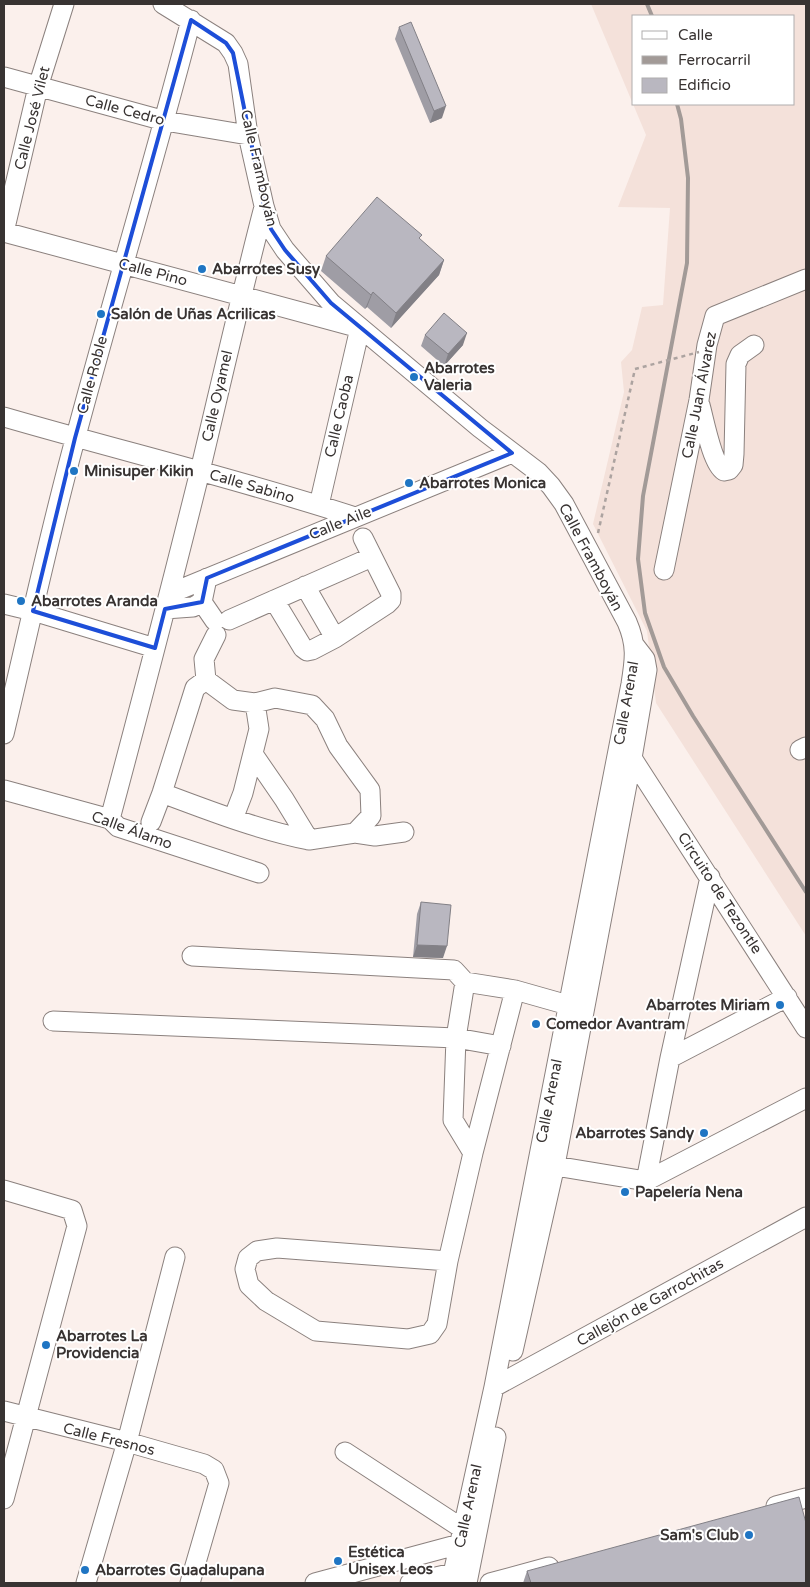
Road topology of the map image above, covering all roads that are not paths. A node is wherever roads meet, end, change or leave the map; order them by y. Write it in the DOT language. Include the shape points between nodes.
graph roads {
  1 [pos="64,4"];
  2 [pos="163,4"];
  3 [pos="191,20"];
  4 [pos="4,77"];
  5 [pos="38,87"];
  6 [pos="165,121"];
  7 [pos="248,135"];
  8 [pos="264,206"];
  9 [pos="4,232"];
  10 [pos="122,264"];
  11 [pos="806,280"];
  12 [pos="241,295"];
  13 [pos="360,328"];
  14 [pos="754,345"];
  15 [pos="698,400"];
  16 [pos="4,417"];
  17 [pos="75,438"];
  18 [pos="512,453"];
  19 [pos="200,471"];
  20 [pos="319,505"];
  21 [pos="355,517"];
  22 [pos="363,538"];
  23 [pos="372,557"];
  24 [pos="664,570"];
  25 [pos="207,578"];
  26 [pos="305,586"];
  27 [pos="274,600"];
  28 [pos="167,602"];
  29 [pos="202,602"];
  30 [pos="4,604"];
  31 [pos="33,611"];
  32 [pos="220,625"];
  33 [pos="335,638"];
  34 [pos="635,646"];
  35 [pos="155,648"];
  36 [pos="206,680"];
  37 [pos="255,703"];
  38 [pos="4,734"];
  39 [pos="253,754"];
  40 [pos="632,758"];
  41 [pos="4,790"];
  42 [pos="162,793"];
  43 [pos="110,819"];
  44 [pos="233,819"];
  45 [pos="151,822"];
  46 [pos="404,832"];
  47 [pos="355,833"];
  48 [pos="309,840"];
  49 [pos="259,873"];
  50 [pos="710,877"];
  51 [pos="192,956"];
  52 [pos="465,982"];
  53 [pos="515,990"];
  54 [pos="787,997"];
  55 [pos="568,1005"];
  56 [pos="53,1020"];
  57 [pos="806,1028"];
  58 [pos="456,1038"];
  59 [pos="501,1046"];
  60 [pos="670,1058"];
  61 [pos="806,1098"];
  62 [pos="473,1152"];
  63 [pos="546,1164"];
  64 [pos="646,1181"];
  65 [pos="4,1190"];
  66 [pos="806,1217"];
  67 [pos="175,1257"];
  68 [pos="448,1261"];
  69 [pos="500,1384"];
  70 [pos="4,1411"];
  71 [pos="27,1418"];
  72 [pos="127,1442"];
  73 [pos="345,1452"];
  74 [pos="806,1498"];
  75 [pos="4,1499"];
  76 [pos="758,1511"];
  77 [pos="462,1536"];
  78 [pos="565,1563"];
  79 [pos="457,1580"];
  80 [pos="503,1582"];
  81 [pos="86,1583"];
  82 [pos="190,1583"];
  83 [pos="315,1583"];
  84 [pos="410,1583"];
  1 -- 5 [label="street, Calle José Vilet"];
  2 -- 3 [label="street, Calle Framboyán"];
  3 -- 6 [label="street, Calle Roble"];
  3 -- 7 [label="street, Calle Framboyán" via="226,43 233,53 238,64"];
  4 -- 5 [label="street, Calle Cedro"];
  5 -- 6 [label="street, Calle Cedro"];
  5 -- 9 [label="street, Calle José Vilet"];
  6 -- 7 [label="street, Calle Cedro"];
  6 -- 10 [label="street, Calle Roble"];
  7 -- 8 [label="street, Calle Framboyán"];
  8 -- 12 [label="street, Calle Oyamel"];
  8 -- 13 [label="street, Calle Framboyán" via="271,229 285,250 331,302"];
  9 -- 10 [label="street, Calle Pino"];
  10 -- 12 [label="street, Calle Pino"];
  10 -- 17 [label="street, Calle Roble"];
  11 -- 15 [label="street, Calle Juan Álvarez" via="715,316"];
  12 -- 13 [label="street, Calle Pino"];
  12 -- 19 [label="street, Calle Oyamel"];
  13 -- 18 [label="street, Calle Framboyán"];
  13 -- 20 [label="street, Calle Caoba"];
  14 -- 15 [label="street" via="740,355 736,364 734,454 730,470 721,469 710,446"];
  15 -- 24 [label="street, Calle Juan Álvarez"];
  16 -- 17 [label="street, Calle Sabino"];
  17 -- 19 [label="street, Calle Sabino"];
  17 -- 31 [label="street, Calle Roble"];
  18 -- 21 [label="street, Calle Aile"];
  18 -- 34 [label="street, Calle Framboyán" via="538,472 564,504 627,622"];
  19 -- 20 [label="street, Calle Sabino"];
  19 -- 28 [label="street, Calle Oyamel"];
  20 -- 21 [label="street, Calle Sabino"];
  21 -- 25 [label="street, Calle Aile"];
  22 -- 23 [label="street"];
  23 -- 26 [label="street"];
  23 -- 33 [label="street" via="391,600"];
  25 -- 28 [label="street, Calle Aile"];
  25 -- 29 [label="street"];
  26 -- 27 [label="street"];
  26 -- 33 [label="street"];
  27 -- 32 [label="street"];
  27 -- 33 [label="street" via="307,651"];
  28 -- 29 [label="street" via="193,607"];
  28 -- 35 [label="street, Calle Oyamel"];
  29 -- 32 [label="street"];
  30 -- 31 [label="street"];
  31 -- 35 [label="street"];
  31 -- 38 [label="street, Calle Roble"];
  32 -- 36 [label="street" via="204,659"];
  34 -- 40 [label="street, Calle Arenal" via="645,659 647,670"];
  34 -- 55 [label="street, Calle Arenal" via="631,684"];
  35 -- 43 [label="street, Calle Oyamel"];
  36 -- 37 [label="street" via="233,700"];
  36 -- 42 [label="street" via="195,688"];
  37 -- 39 [label="street" via="259,729"];
  37 -- 47 [label="street" via="275,698 312,705 324,719 338,746 370,790 371,816"];
  39 -- 44 [label="street"];
  39 -- 48 [label="street"];
  40 -- 50 [label="street, Circuito de Tezontle"];
  40 -- 63 [label="street, Calle Arenal"];
  41 -- 43 [label="street, Calle Álamo"];
  42 -- 44 [label="street"];
  42 -- 45 [label="street"];
  43 -- 49 [label="street, Calle Álamo" via="118,827"];
  44 -- 48 [label="street"];
  46 -- 47 [label="street" via="375,836"];
  47 -- 48 [label="street"];
  50 -- 54 [label="street, Circuito de Tezontle"];
  50 -- 60 [label="street"];
  51 -- 52 [label="street" via="454,970"];
  52 -- 53 [label="street"];
  52 -- 58 [label="street"];
  53 -- 55 [label="street"];
  53 -- 59 [label="street"];
  54 -- 57 [label="street, Circuito de Tezontle"];
  54 -- 60 [label="street"];
  55 -- 63 [label="street, Calle Arenal"];
  56 -- 58 [label="street"];
  58 -- 59 [label="street"];
  58 -- 62 [label="street" via="453,1120"];
  59 -- 62 [label="street"];
  60 -- 64 [label="street"];
  61 -- 64 [label="street"];
  62 -- 68 [label="street"];
  63 -- 64 [label="street"];
  63 -- 69 [label="street, Calle Arenal"];
  65 -- 71 [label="street" via="72,1210 78,1226"];
  66 -- 69 [label="street, Callejón de Garrochitas"];
  67 -- 72 [label="street"];
  68 -- 68 [label="street" via="437,1324 430,1334 408,1339 316,1331 266,1301 249,1285 245,1269 248,1258 257,1251 277,1248"];
  69 -- 77 [label="street, Calle Arenal"];
  69 -- 79 [label="street, Calle Arenal"];
  70 -- 71 [label="street, Calle Fresnos"];
  71 -- 72 [label="street, Calle Fresnos"];
  71 -- 75 [label="street"];
  72 -- 81 [label="street"];
  72 -- 82 [label="street, Calle Fresnos" via="204,1464 214,1470 218,1483"];
  73 -- 77 [label="street"];
  74 -- 76 [label="street"];
  77 -- 79 [label="street, Calle Arenal"];
  77 -- 83 [label="street"];
  78 -- 80 [label="street"];
  79 -- 84 [label="street"];
}
